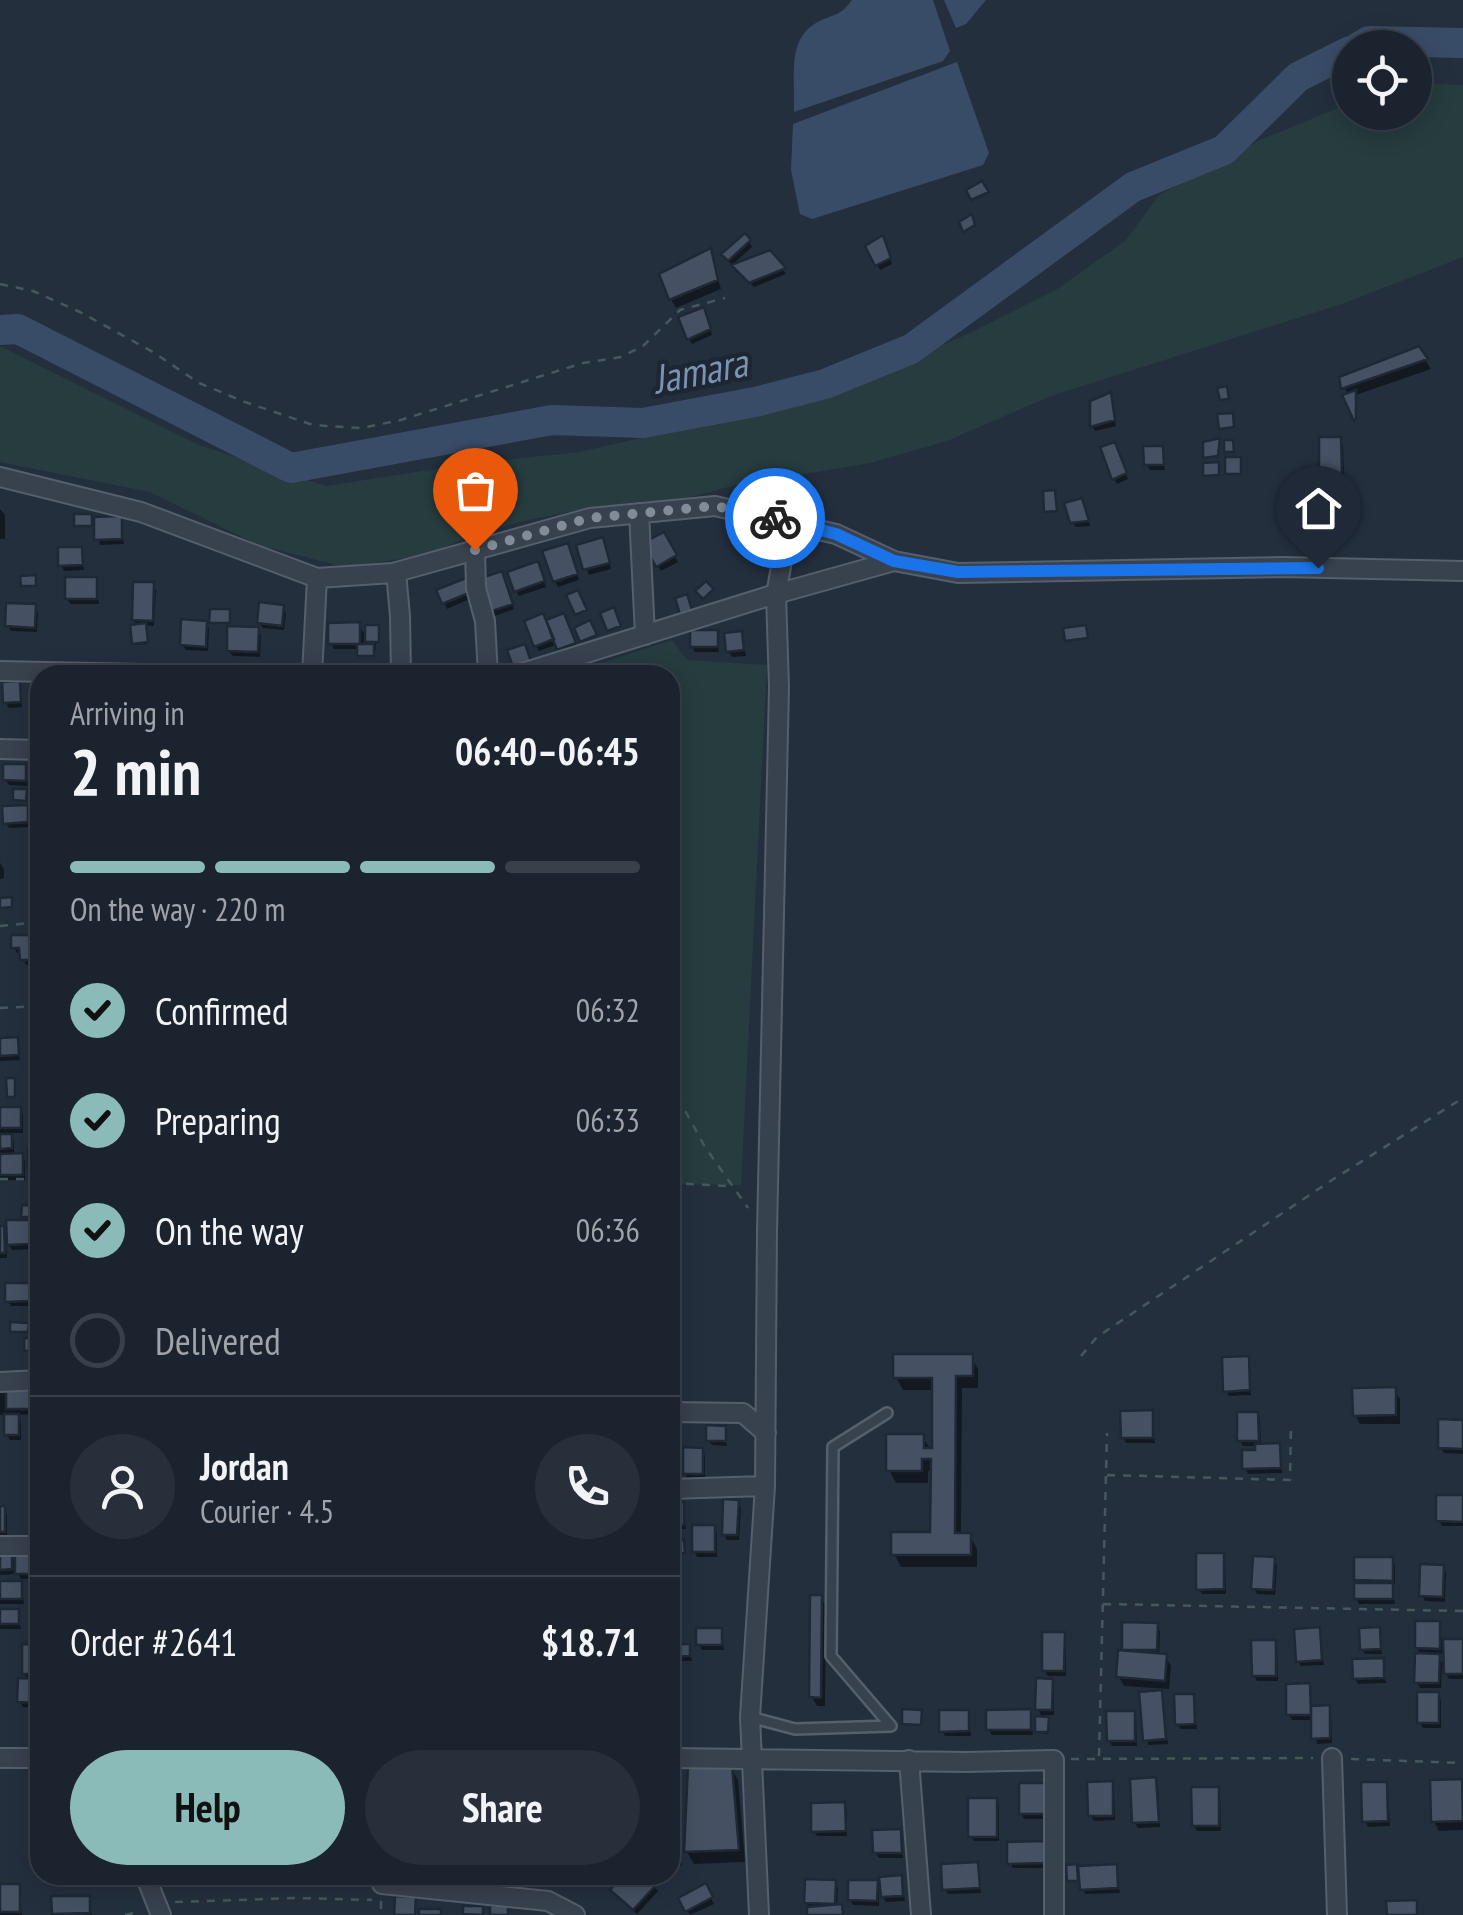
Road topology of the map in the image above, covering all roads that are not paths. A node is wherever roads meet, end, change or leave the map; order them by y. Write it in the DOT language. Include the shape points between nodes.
graph roads {
  1 [pos="0,476"];
  2 [pos="639,513"];
  3 [pos="789,521"];
  4 [pos="475,550"];
  5 [pos="894,561"];
  6 [pos="1463,571"];
  7 [pos="396,572"];
  8 [pos="317,578"];
  9 [pos="776,595"];
  10 [pos="645,635"];
  11 [pos="313,665"];
  12 [pos="401,665"];
  13 [pos="488,665"];
  14 [pos="548,665"];
  15 [pos="0,672"];
  16 [pos="30,672"];
  17 [pos="0,749"];
  18 [pos="30,750"];
  19 [pos="30,1380"];
  20 [pos="0,1382"];
  21 [pos="680,1412"];
  22 [pos="887,1413"];
  23 [pos="766,1434"];
  24 [pos="765,1486"];
  25 [pos="680,1489"];
  26 [pos="0,1546"];
  27 [pos="30,1546"];
  28 [pos="750,1717"];
  29 [pos="0,1758"];
  30 [pos="30,1758"];
  31 [pos="680,1758"];
  32 [pos="751,1758"];
  33 [pos="1332,1758"];
  34 [pos="910,1760"];
  35 [pos="149,1885"];
  36 [pos="382,1892"];
  37 [pos="160,1911"];
  38 [pos="574,1915"];
  39 [pos="759,1915"];
  40 [pos="921,1915"];
  41 [pos="1054,1915"];
  42 [pos="1337,1915"];
  1 -- 8 [label="street" via="142,512"];
  2 -- 3 [label="street" via="715,506"];
  2 -- 4 [label="street" via="590,518"];
  2 -- 10 [label="street"];
  3 -- 5 [label="street"];
  3 -- 9 [label="street"];
  4 -- 7 [label="street"];
  4 -- 13 [label="street"];
  5 -- 6 [label="street" via="958,572 1282,566"];
  5 -- 9 [label="street"];
  7 -- 8 [label="street"];
  7 -- 12 [label="street"];
  8 -- 11 [label="street"];
  9 -- 10 [label="street"];
  9 -- 23 [label="street"];
  10 -- 14 [label="street"];
  15 -- 16 [label="street"];
  17 -- 18 [label="street"];
  19 -- 20 [label="street"];
  21 -- 23 [label="street" via="743,1413"];
  22 -- 28 [label="lane" via="833,1447 832,1656 891,1726 795,1729"];
  23 -- 24 [label="street"];
  24 -- 25 [label="street"];
  24 -- 28 [label="street"];
  26 -- 27 [label="street"];
  28 -- 32 [label="street"];
  29 -- 30 [label="street"];
  31 -- 32 [label="street"];
  32 -- 34 [label="street"];
  32 -- 39 [label="street"];
  33 -- 42 [label="street"];
  34 -- 40 [label="street"];
  34 -- 41 [label="street" via="1054,1760"];
  35 -- 37 [label="street"];
  36 -- 38 [label="street" via="548,1900"];
}
